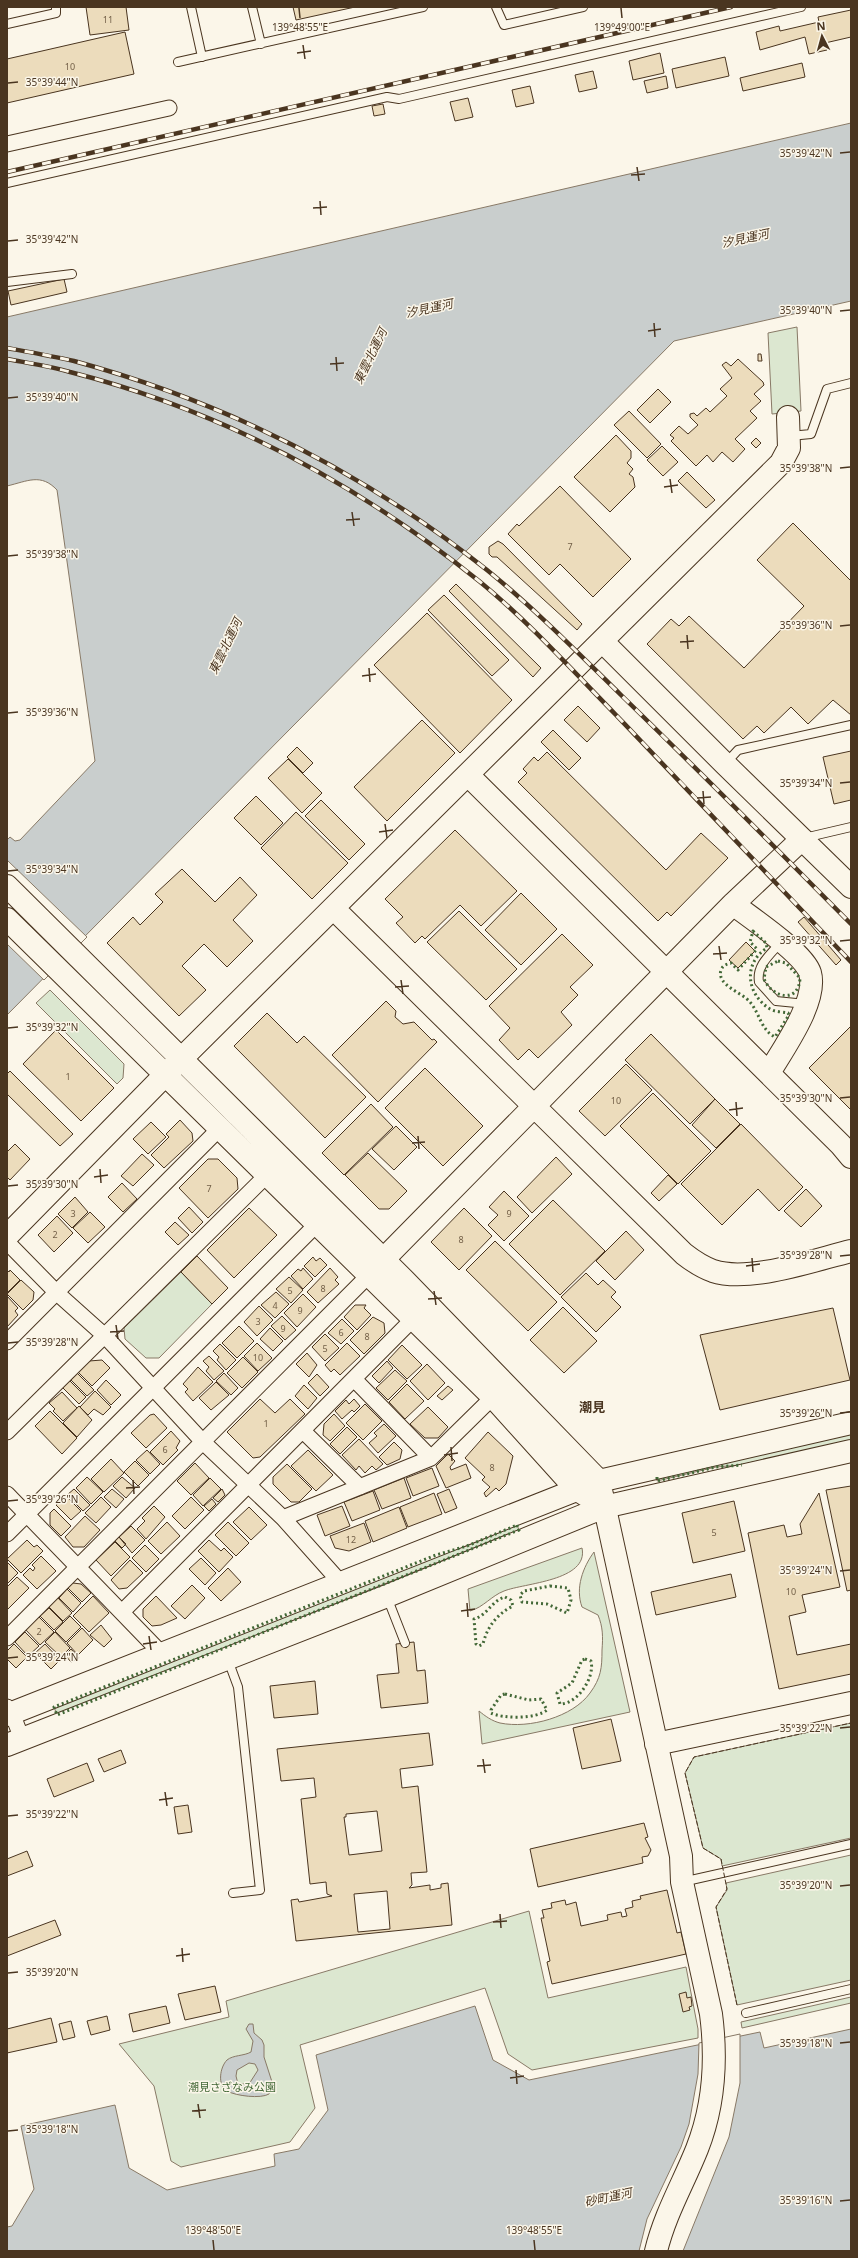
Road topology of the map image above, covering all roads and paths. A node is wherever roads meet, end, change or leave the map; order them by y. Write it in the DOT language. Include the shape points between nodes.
graph roads {
  1 [pos="56,7"];
  2 [pos="191,7"];
  3 [pos="252,7"];
  4 [pos="423,7"];
  5 [pos="496,7"];
  6 [pos="583,7"];
  7 [pos="801,7"];
  8 [pos="7,24"];
  9 [pos="260,44"];
  10 [pos="202,57"];
  11 [pos="178,62"];
  12 [pos="169,108"];
  13 [pos="7,144"];
  14 [pos="7,183"];
  15 [pos="72,274"];
  16 [pos="7,282"];
  17 [pos="851,383"];
  18 [pos="788,427"];
  19 [pos="603,642"];
  20 [pos="851,725"];
  21 [pos="725,764"];
  22 [pos="468,775"];
  23 [pos="851,827"];
  24 [pos="802,839"];
  25 [pos="7,886"];
  26 [pos="851,887"];
  27 [pos="734,904"];
  28 [pos="334,909"];
  29 [pos="7,919"];
  30 [pos="782,942"];
  31 [pos="668,972"];
  32 [pos="807,1004"];
  33 [pos="182,1058"];
  34 [pos="769,1073"];
  35 [pos="165,1075"];
  36 [pos="534,1106"];
  37 [pos="219,1129"];
  38 [pos="851,1157"];
  39 [pos="267,1175"];
  40 [pos="317,1224"];
  41 [pos="7,1236"];
  42 [pos="7,1242"];
  43 [pos="851,1251"];
  44 [pos="384,1259"];
  45 [pos="368,1276"];
  46 [pos="56,1293"];
  47 [pos="413,1320"];
  48 [pos="105,1336"];
  49 [pos="7,1342"];
  50 [pos="354,1379"];
  51 [pos="153,1389"];
  52 [pos="493,1397"];
  53 [pos="851,1423"];
  54 [pos="303,1431"];
  55 [pos="7,1432"];
  56 [pos="203,1442"];
  57 [pos="851,1451"];
  58 [pos="431,1458"];
  59 [pos="599,1481"];
  60 [pos="249,1486"];
  61 [pos="360,1487"];
  62 [pos="576,1489"];
  63 [pos="7,1494"];
  64 [pos="604,1507"];
  65 [pos="27,1514"];
  66 [pos="283,1518"];
  67 [pos="7,1534"];
  68 [pos="77,1566"];
  69 [pos="341,1583"];
  70 [pos="387,1596"];
  71 [pos="122,1612"];
  72 [pos="7,1638"];
  73 [pos="405,1643"];
  74 [pos="162,1654"];
  75 [pos="227,1657"];
  76 [pos="851,1703"];
  77 [pos="9,1712"];
  78 [pos="15,1742"];
  79 [pos="656,1744"];
  80 [pos="851,1844"];
  81 [pos="681,1856"];
  82 [pos="691,1880"];
  83 [pos="233,1893"];
  84 [pos="851,1989"];
  85 [pos="746,2013"];
  86 [pos="719,2034"];
  87 [pos="656,2251"];
  88 [pos="667,2251"];
  1 -- 8 [label="lane" via="56,13"];
  2 -- 10 [label="lane"];
  3 -- 9 [label="lane"];
  4 -- 9 [label="lane"];
  5 -- 6 [label="lane" via="504,25"];
  7 -- 14 [label="lane" via="399,99 387,97"];
  9 -- 10 [label="lane"];
  10 -- 11 [label="lane"];
  12 -- 13 [label="street"];
  15 -- 16 [label="lane"];
  17 -- 18 [label="lane" via="827,389 811,434"];
  18 -- 19 [label="street" via="788,453 781,463"];
  19 -- 21 [label="street"];
  19 -- 22 [label="street"];
  20 -- 21 [label="lane" via="738,750"];
  21 -- 24 [label="street"];
  22 -- 28 [label="street"];
  22 -- 31 [label="street"];
  23 -- 24 [label="lane"];
  24 -- 26 [label="street"];
  24 -- 27 [label="street"];
  25 -- 33 [label="street"];
  27 -- 30 [label="street"];
  27 -- 31 [label="street"];
  28 -- 33 [label="street"];
  28 -- 36 [label="street"];
  29 -- 35 [label="street"];
  30 -- 32 [label="street" via="810,973"];
  30 -- 32 [label="lane" via="763,962 759,969 759,982 776,1001"];
  31 -- 34 [label="street"];
  31 -- 36 [label="street"];
  32 -- 34 [label="street"];
  33 -- 35 [label="street"];
  33 -- 44 [label="street"];
  34 -- 38 [label="street"];
  35 -- 37 [label="street"];
  35 -- 41 [label="street"];
  36 -- 43 [label="street" via="684,1254 698,1264 714,1271 745,1274"];
  36 -- 44 [label="street"];
  37 -- 39 [label="street"];
  37 -- 46 [label="street"];
  39 -- 40 [label="street"];
  39 -- 48 [label="street"];
  40 -- 45 [label="street"];
  40 -- 51 [label="street"];
  42 -- 46 [label="street"];
  44 -- 45 [label="street"];
  44 -- 59 [label="street"];
  45 -- 47 [label="street"];
  45 -- 56 [label="street"];
  46 -- 48 [label="street"];
  46 -- 49 [label="street"];
  47 -- 50 [label="street"];
  47 -- 52 [label="street"];
  48 -- 51 [label="street"];
  48 -- 55 [label="street"];
  50 -- 54 [label="street"];
  50 -- 58 [label="street"];
  51 -- 56 [label="street"];
  51 -- 65 [label="street"];
  52 -- 58 [label="street"];
  52 -- 62 [label="street"];
  53 -- 59 [label="street"];
  54 -- 60 [label="street"];
  54 -- 61 [label="street"];
  56 -- 60 [label="street"];
  56 -- 68 [label="street"];
  57 -- 64 [label="street"];
  58 -- 61 [label="street"];
  59 -- 62 [label="street"];
  59 -- 64 [label="street"];
  60 -- 66 [label="street"];
  60 -- 71 [label="street"];
  61 -- 66 [label="street"];
  62 -- 64 [label="street"];
  62 -- 69 [label="street"];
  63 -- 65 [label="street"];
  64 -- 70 [label="street"];
  64 -- 79 [label="street"];
  65 -- 67 [label="street"];
  65 -- 68 [label="street"];
  66 -- 69 [label="street"];
  68 -- 71 [label="street"];
  68 -- 72 [label="street"];
  69 -- 74 [label="street"];
  70 -- 73 [label="lane"];
  70 -- 75 [label="street"];
  71 -- 74 [label="street"];
  74 -- 77 [label="street"];
  75 -- 78 [label="street"];
  75 -- 83 [label="lane" via="238,1686 260,1890"];
  76 -- 79 [label="street"];
  77 -- 78 [label="street"];
  79 -- 81 [label="street"];
  80 -- 82 [label="lane"];
  81 -- 82 [label="street"];
  81 -- 86 [label="street" via="682,1882 711,2014"];
  82 -- 86 [label="street"];
  84 -- 85 [label="lane"];
  86 -- 87 [label="street" via="706,2122 697,2150 662,2227"];
  86 -- 88 [label="street" via="725,2083 718,2124 703,2164 682,2206"];
}
